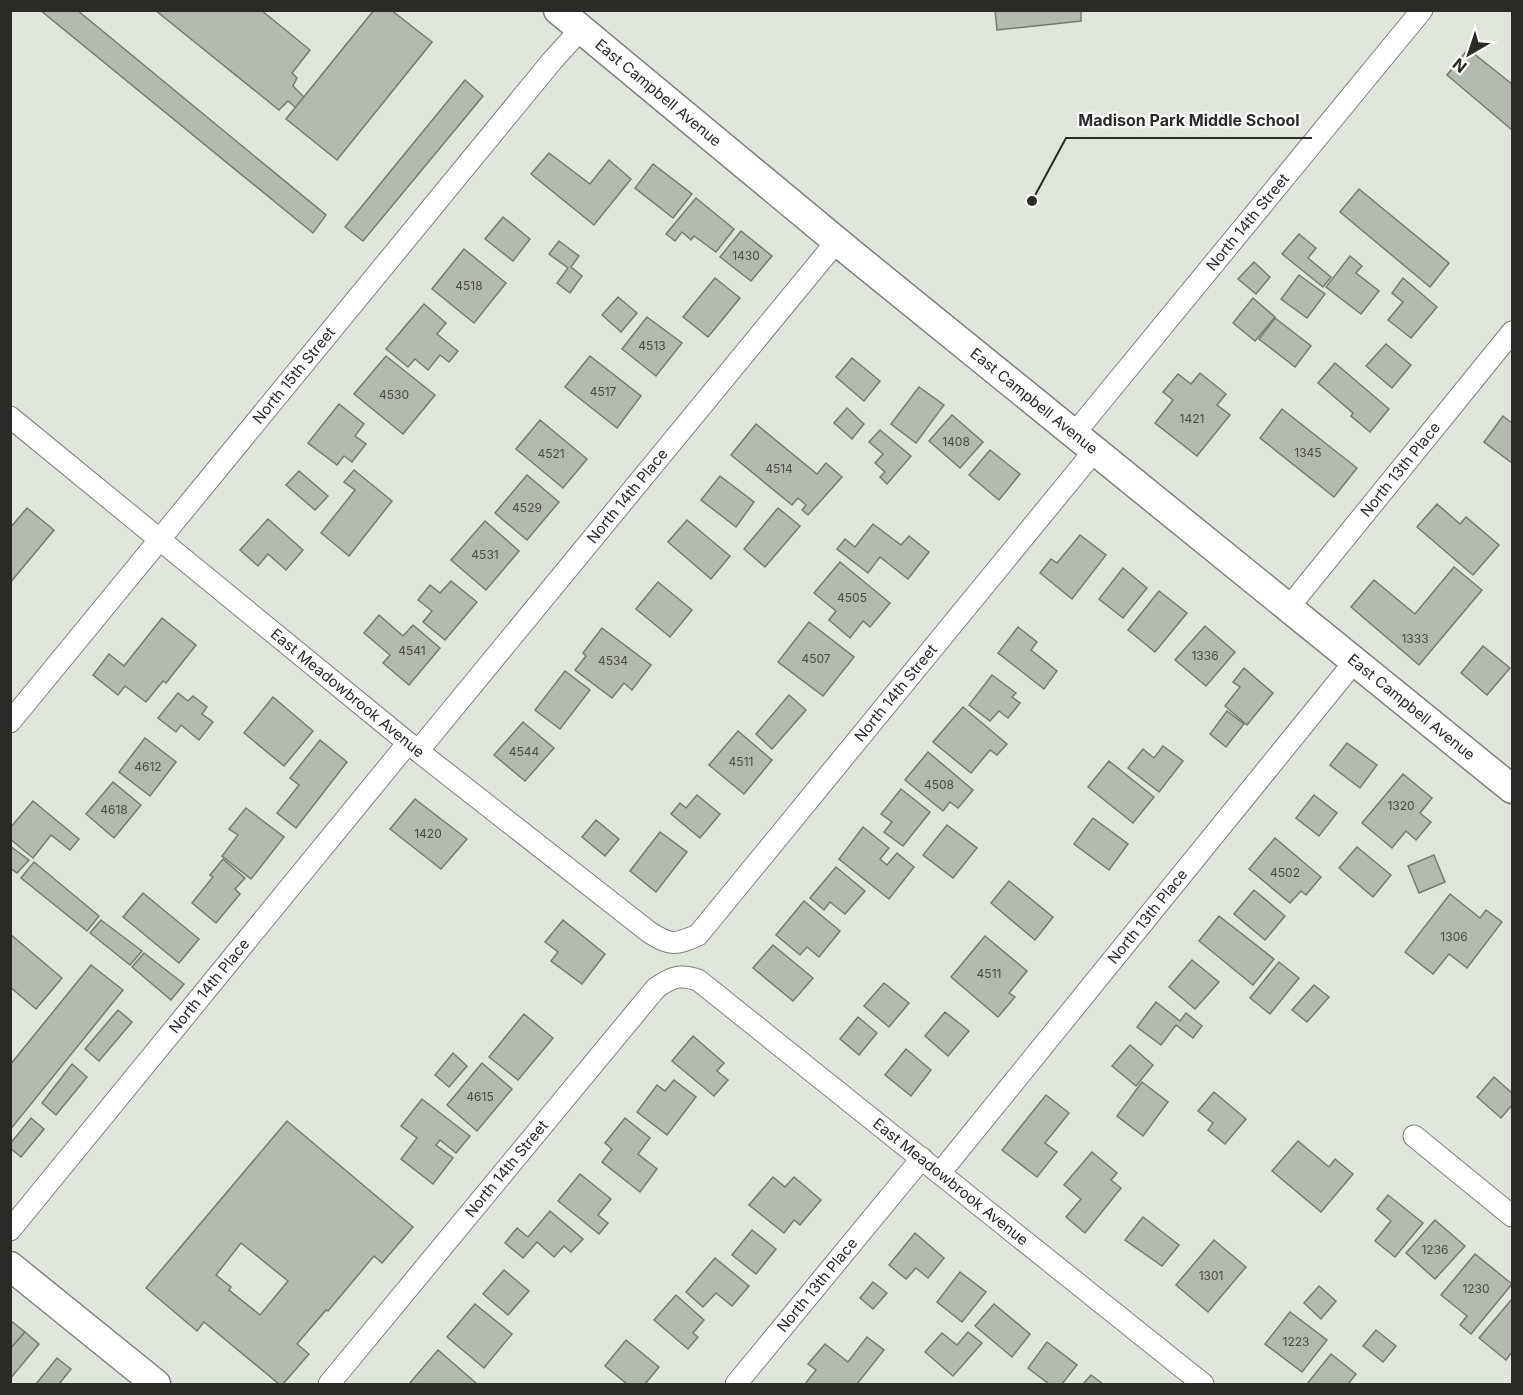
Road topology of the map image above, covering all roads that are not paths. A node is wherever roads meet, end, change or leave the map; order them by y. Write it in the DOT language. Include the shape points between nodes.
graph roads {
  1 [pos="558,10"];
  2 [pos="1422,10"];
  3 [pos="581,29"];
  4 [pos="837,241"];
  5 [pos="1512,332"];
  6 [pos="10,417"];
  7 [pos="1085,442"];
  8 [pos="160,539"];
  9 [pos="1289,607"];
  10 [pos="1355,661"];
  11 [pos="10,722"];
  12 [pos="413,747"];
  13 [pos="1512,789"];
  14 [pos="698,935"];
  15 [pos="698,980"];
  16 [pos="1413,1136"];
  17 [pos="922,1158"];
  18 [pos="940,1173"];
  19 [pos="1512,1216"];
  20 [pos="10,1230"];
  21 [pos="10,1266"];
  22 [pos="156,1384"];
  23 [pos="329,1384"];
  24 [pos="736,1384"];
  25 [pos="1203,1384"];
  1 -- 3 [label="street, East Campbell Avenue"];
  2 -- 7 [label="street, North 14th Street"];
  3 -- 4 [label="street, East Campbell Avenue"];
  3 -- 8 [label="street, North 15th Street"];
  4 -- 7 [label="street, East Campbell Avenue"];
  4 -- 12 [label="street, North 14th Place"];
  5 -- 9 [label="street, North 13th Place"];
  6 -- 8 [label="street, East Meadowbrook Avenue"];
  7 -- 9 [label="street, East Campbell Avenue"];
  7 -- 14 [label="street, North 14th Street"];
  8 -- 11 [label="street, North 15th Street"];
  8 -- 12 [label="street, East Meadowbrook Avenue"];
  9 -- 10 [label="street, East Campbell Avenue"];
  10 -- 13 [label="street, East Campbell Avenue"];
  10 -- 18 [label="street, North 13th Place"];
  12 -- 14 [label="street, East Meadowbrook Avenue" via="661,940 678,944"];
  12 -- 20 [label="street, North 14th Place"];
  15 -- 17 [label="street, East Meadowbrook Avenue"];
  15 -- 23 [label="street, North 14th Street" via="684,975 656,988"];
  16 -- 19 [label="street"];
  17 -- 18 [label="street, East Meadowbrook Avenue"];
  17 -- 24 [label="street, North 13th Place"];
  18 -- 25 [label="street, East Meadowbrook Avenue"];
  21 -- 22 [label="street"];
}
